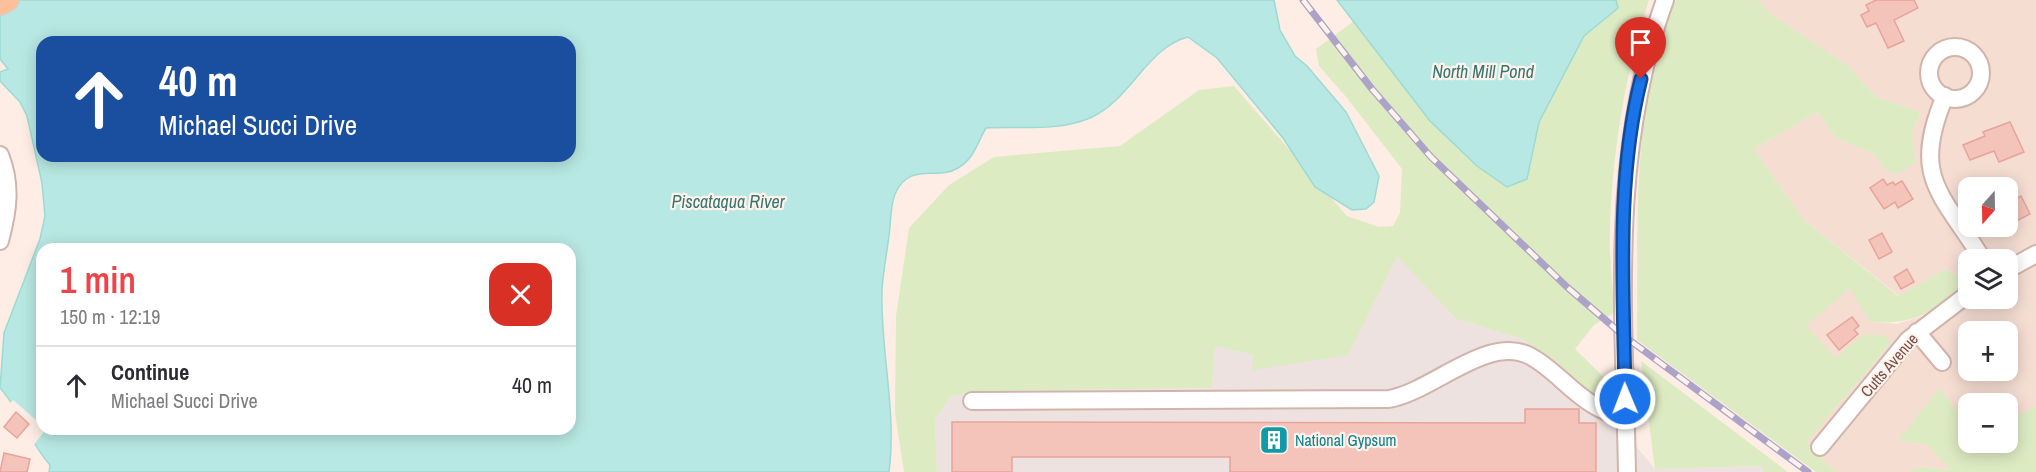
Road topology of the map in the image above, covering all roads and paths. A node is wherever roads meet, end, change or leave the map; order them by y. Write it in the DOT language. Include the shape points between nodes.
graph roads {
  1 [pos="8,0"];
  2 [pos="1665,0"];
  3 [pos="0,4"];
  4 [pos="1945,96"];
  5 [pos="0,155"];
  6 [pos="0,241"];
  7 [pos="1976,249"];
  8 [pos="2036,254"];
  9 [pos="2018,264"];
  10 [pos="1958,301"];
  11 [pos="1917,332"];
  12 [pos="1942,362"];
  13 [pos="972,402"];
  14 [pos="1626,420"];
  15 [pos="1820,447"];
  16 [pos="1627,472"];
  1 -- 3 [label="main road"];
  2 -- 14 [label="street" via="1636,101 1625,183"];
  4 -- 7 [label="street" via="1929,139 1931,172"];
  5 -- 6 [label="street" via="8,179 9,200"];
  8 -- 9 [label="street"];
  10 -- 11 [label="street, Cutts Avenue"];
  11 -- 12 [label="street"];
  11 -- 15 [label="street, Cutts Avenue"];
  13 -- 14 [label="street" via="1389,399 1407,396 1504,349 1531,356 1592,404"];
  14 -- 16 [label="street"];
}
